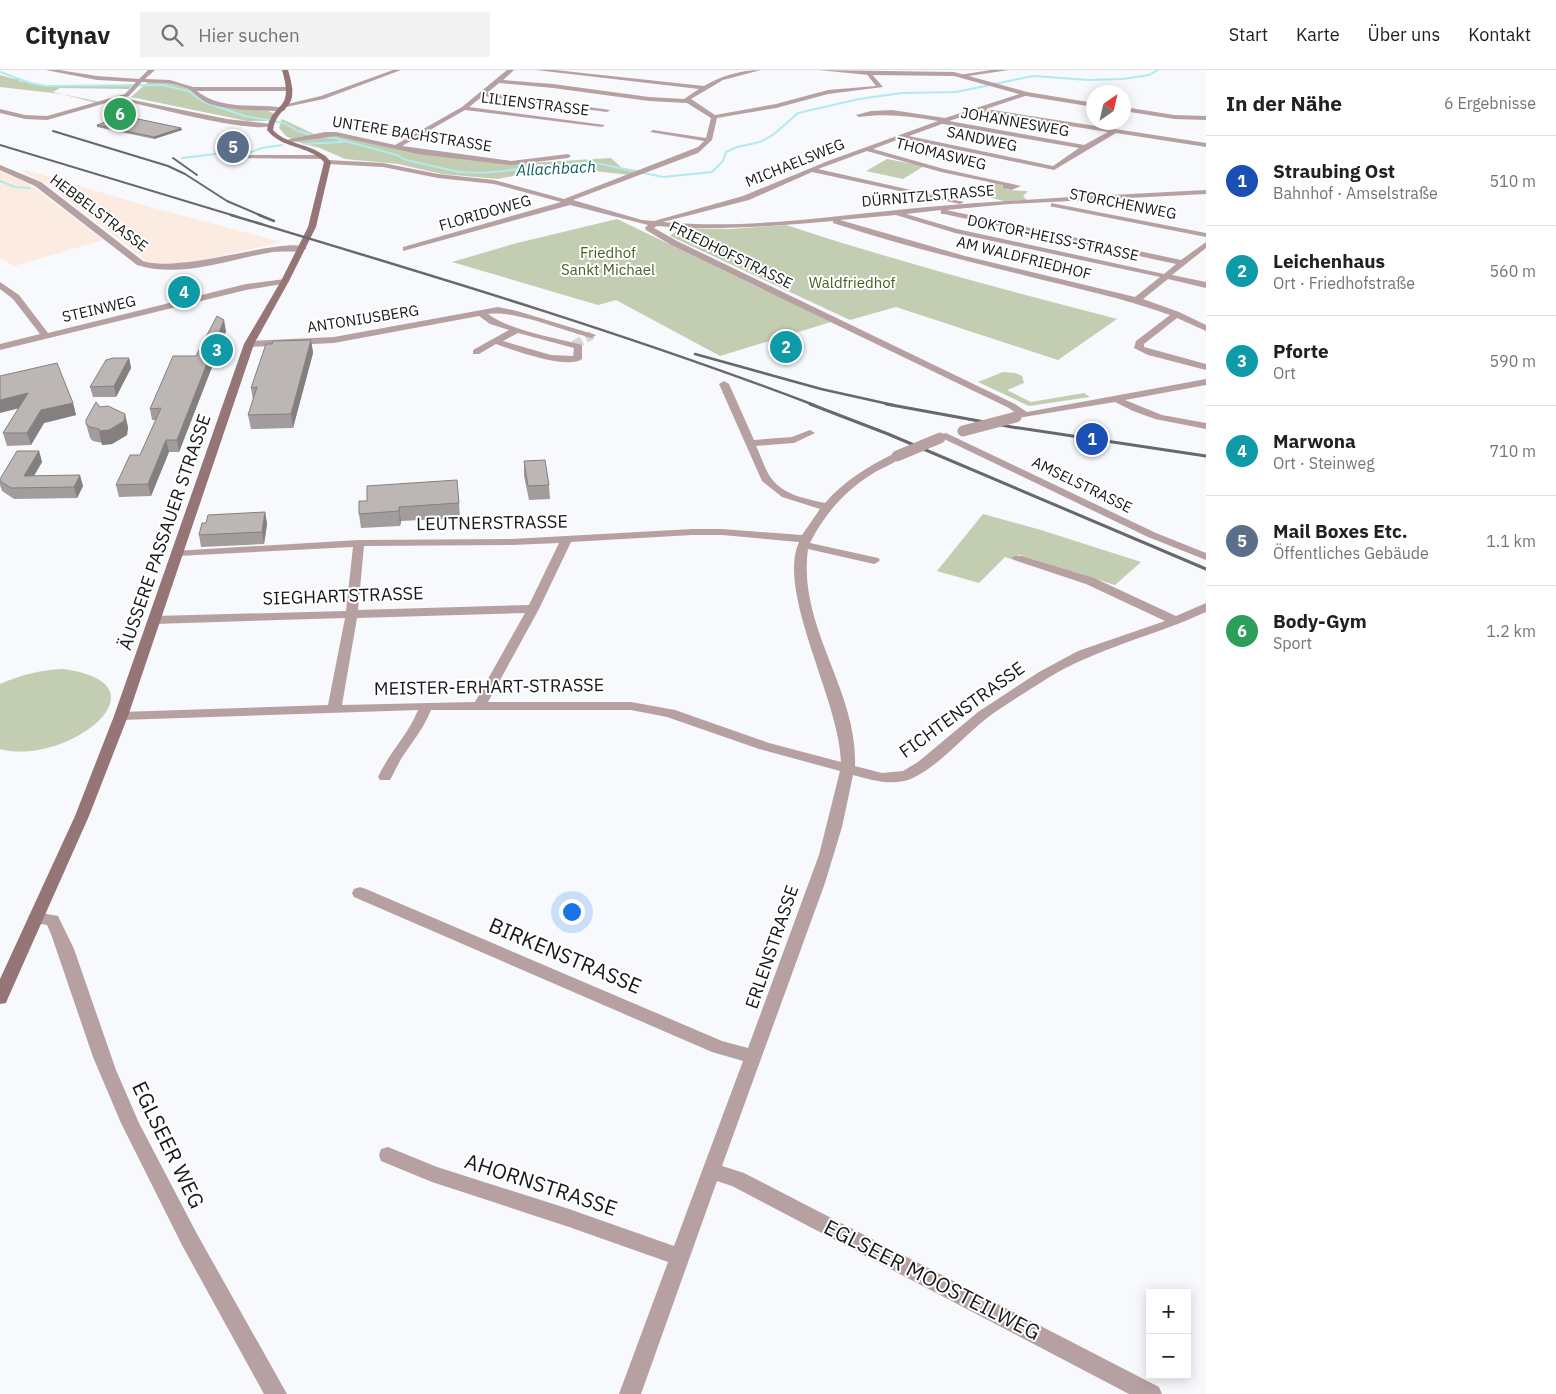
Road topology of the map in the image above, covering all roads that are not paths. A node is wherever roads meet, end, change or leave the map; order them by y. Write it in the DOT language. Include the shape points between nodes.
graph roads {
  1 [pos="49,70"];
  2 [pos="152,70"];
  3 [pos="285,70"];
  4 [pos="398,70"];
  5 [pos="511,70"];
  6 [pos="538,70"];
  7 [pos="758,70"];
  8 [pos="821,70"];
  9 [pos="1006,70"];
  10 [pos="869,73"];
  11 [pos="962,75"];
  12 [pos="497,81"];
  13 [pos="138,85"];
  14 [pos="704,88"];
  15 [pos="193,89"];
  16 [pos="290,89"];
  17 [pos="482,94"];
  18 [pos="1026,94"];
  19 [pos="114,100"];
  20 [pos="688,101"];
  21 [pos="1086,104"];
  22 [pos="464,108"];
  23 [pos="977,109"];
  24 [pos="607,110"];
  25 [pos="1131,110"];
  26 [pos="0,111"];
  27 [pos="281,111"];
  28 [pos="859,115"];
  29 [pos="714,117"];
  30 [pos="1206,118"];
  31 [pos="943,121"];
  32 [pos="270,124"];
  33 [pos="602,125"];
  34 [pos="1114,131"];
  35 [pos="653,132"];
  36 [pos="315,135"];
  37 [pos="904,136"];
  38 [pos="709,140"];
  39 [pos="284,141"];
  40 [pos="1206,145"];
  41 [pos="1085,146"];
  42 [pos="396,147"];
  43 [pos="570,148"];
  44 [pos="867,149"];
  45 [pos="246,158"];
  46 [pos="326,159"];
  47 [pos="0,167"];
  48 [pos="811,170"];
  49 [pos="1008,184"];
  50 [pos="1206,192"];
  51 [pos="569,201"];
  52 [pos="1034,201"];
  53 [pos="975,205"];
  54 [pos="938,208"];
  55 [pos="896,212"];
  56 [pos="834,219"];
  57 [pos="654,224"];
  58 [pos="1206,235"];
  59 [pos="1204,247"];
  60 [pos="302,248"];
  61 [pos="406,249"];
  62 [pos="1183,264"];
  63 [pos="1166,277"];
  64 [pos="0,285"];
  65 [pos="1206,285"];
  66 [pos="283,286"];
  67 [pos="1137,300"];
  68 [pos="481,313"];
  69 [pos="1176,314"];
  70 [pos="1206,328"];
  71 [pos="517,330"];
  72 [pos="592,335"];
  73 [pos="46,336"];
  74 [pos="496,342"];
  75 [pos="249,344"];
  76 [pos="0,348"];
  77 [pos="476,352"];
  78 [pos="1206,367"];
  79 [pos="1206,382"];
  80 [pos="724,384"];
  81 [pos="1115,398"];
  82 [pos="1020,416"];
  83 [pos="1206,426"];
  84 [pos="810,433"];
  85 [pos="943,437"];
  86 [pos="751,443"];
  87 [pos="826,507"];
  88 [pos="567,539"];
  89 [pos="804,542"];
  90 [pos="359,543"];
  91 [pos="178,553"];
  92 [pos="1206,557"];
  93 [pos="1018,558"];
  94 [pos="874,560"];
  95 [pos="1206,607"];
  96 [pos="533,609"];
  97 [pos="352,614"];
  98 [pos="155,620"];
  99 [pos="1176,621"];
  100 [pos="480,705"];
  101 [pos="426,706"];
  102 [pos="334,709"];
  103 [pos="121,716"];
  104 [pos="847,769"];
  105 [pos="385,777"];
  106 [pos="360,892"];
  107 [pos="36,918"];
  108 [pos="0,998"];
  109 [pos="754,1057"];
  110 [pos="388,1155"];
  111 [pos="711,1171"];
  112 [pos="680,1257"];
  113 [pos="276,1394"];
  114 [pos="630,1394"];
  115 [pos="1152,1394"];
  1 -- 13 [label="street"];
  2 -- 13 [label="street"];
  3 -- 16 [label="main road"];
  4 -- 27 [label="street"];
  5 -- 12 [label="street"];
  6 -- 14 [label="street"];
  7 -- 14 [label="street" via="726,76"];
  8 -- 10 [label="street"];
  9 -- 11 [label="street"];
  10 -- 11 [label="street"];
  10 -- 29 [label="street" via="880,87 828,92"];
  11 -- 18 [label="street"];
  12 -- 17 [label="street"];
  12 -- 20 [label="street"];
  13 -- 15 [label="street" via="170,82"];
  13 -- 19 [label="street"];
  14 -- 20 [label="street" via="689,96"];
  15 -- 16 [label="street"];
  15 -- 27 [label="street" via="214,103"];
  16 -- 27 [label="main road" via="289,100"];
  17 -- 22 [label="street"];
  17 -- 24 [label="street"];
  18 -- 21 [label="street"];
  18 -- 23 [label="street, MICHAELSWEG"];
  19 -- 26 [label="street" via="52,118 36,119"];
  19 -- 32 [label="street" via="129,100 245,124"];
  20 -- 29 [label="street"];
  22 -- 33 [label="street, LILIENSTRASSE"];
  22 -- 42 [label="street"];
  23 -- 31 [label="street, MICHAELSWEG"];
  23 -- 34 [label="street"];
  25 -- 30 [label="street"];
  27 -- 32 [label="main road"];
  28 -- 31 [label="street, MICHAELSWEG" via="893,111"];
  29 -- 38 [label="street"];
  31 -- 37 [label="street, MICHAELSWEG"];
  31 -- 41 [label="street, JOHANNESWEG"];
  32 -- 39 [label="main road" via="273,134"];
  34 -- 40 [label="street"];
  34 -- 41 [label="street"];
  35 -- 38 [label="street"];
  36 -- 39 [label="street, UNTERE BACHSTRASSE"];
  36 -- 42 [label="street, UNTERE BACHSTRASSE" via="336,134"];
  37 -- 41 [label="street, SANDWEG" via="1054,168"];
  37 -- 44 [label="street, MICHAELSWEG"];
  38 -- 51 [label="street, FLORIDOWEG" via="691,154"];
  39 -- 46 [label="main road"];
  42 -- 43 [label="street, UNTERE BACHSTRASSE" via="511,163 567,157"];
  44 -- 48 [label="street, MICHAELSWEG"];
  44 -- 49 [label="street, THOMASWEG" via="943,171"];
  45 -- 46 [label="street, FRIEDHOFSTRASSE"];
  46 -- 51 [label="street, FRIEDHOFSTRASSE" via="494,182"];
  46 -- 60 [label="main road, ÄUSSERE PASSAUER STRASSE" via="315,219"];
  47 -- 60 [label="street, HEBBELSTRASSE" via="38,184 149,267 174,268"];
  48 -- 53 [label="street"];
  48 -- 57 [label="street, MICHAELSWEG" via="746,198"];
  50 -- 52 [label="street, DÜRNITZLSTRASSE"];
  51 -- 57 [label="street, FRIEDHOFSTRASSE"];
  51 -- 61 [label="street, FLORIDOWEG"];
  52 -- 53 [label="street, DÜRNITZLSTRASSE"];
  52 -- 58 [label="street, STORCHENWEG"];
  53 -- 54 [label="street, DÜRNITZLSTRASSE"];
  54 -- 55 [label="street, DÜRNITZLSTRASSE"];
  54 -- 62 [label="street"];
  55 -- 56 [label="street, DÜRNITZLSTRASSE"];
  55 -- 63 [label="street, DOKTOR-HEISS-STRASSE" via="955,231"];
  56 -- 57 [label="street, DÜRNITZLSTRASSE" via="726,227"];
  56 -- 67 [label="street, AM WALDFRIEDHOF" via="963,258"];
  57 -- 82 [label="street, FRIEDHOFSTRASSE" via="649,228 655,233 1012,406"];
  59 -- 62 [label="street"];
  60 -- 66 [label="main road, ÄUSSERE PASSAUER STRASSE"];
  62 -- 63 [label="street"];
  63 -- 65 [label="street, DOKTOR-HEISS-STRASSE"];
  63 -- 67 [label="street"];
  64 -- 73 [label="street" via="16,297"];
  66 -- 73 [label="street, STEINWEG" via="205,297"];
  66 -- 75 [label="main road, ÄUSSERE PASSAUER STRASSE"];
  67 -- 69 [label="street, AM WALDFRIEDHOF"];
  68 -- 71 [label="street" via="493,322"];
  68 -- 72 [label="street, ANTONIUSBERG" via="504,310"];
  68 -- 75 [label="street, ANTONIUSBERG" via="334,340"];
  69 -- 70 [label="street, AM WALDFRIEDHOF"];
  69 -- 78 [label="street" via="1139,343 1139,348"];
  71 -- 74 [label="street"];
  71 -- 74 [label="street" via="579,347 577,359 550,358"];
  73 -- 76 [label="street, STEINWEG"];
  74 -- 77 [label="street"];
  75 -- 91 [label="main road, ÄUSSERE PASSAUER STRASSE"];
  79 -- 81 [label="street"];
  80 -- 86 [label="street"];
  81 -- 82 [label="street"];
  81 -- 83 [label="street" via="1150,414"];
  82 -- 85 [label="street, bridge"];
  84 -- 86 [label="street" via="794,440"];
  85 -- 87 [label="street, ERLENSTRASSE, bridge" via="872,469 847,485"];
  85 -- 92 [label="street, AMSELSTRASSE"];
  86 -- 87 [label="street" via="772,487 799,500"];
  87 -- 89 [label="street, ERLENSTRASSE"];
  88 -- 89 [label="street, LEUTNERSTRASSE" via="722,532"];
  88 -- 90 [label="street, LEUTNERSTRASSE"];
  88 -- 96 [label="street"];
  89 -- 94 [label="street, LEUTNERSTRASSE"];
  89 -- 104 [label="street, ERLENSTRASSE" via="800,574 813,634 832,685 845,737"];
  90 -- 91 [label="street, LEUTNERSTRASSE"];
  90 -- 97 [label="street"];
  91 -- 98 [label="main road, ÄUSSERE PASSAUER STRASSE"];
  93 -- 99 [label="street" via="1090,581"];
  95 -- 99 [label="street, FICHTENSTRASSE"];
  96 -- 97 [label="street, SIEGHARTSTRASSE"];
  96 -- 100 [label="street"];
  97 -- 98 [label="street, SIEGHARTSTRASSE"];
  97 -- 102 [label="street"];
  98 -- 103 [label="main road, ÄUSSERE PASSAUER STRASSE"];
  99 -- 104 [label="street, FICHTENSTRASSE" via="1083,654 1044,675 906,774 882,778"];
  100 -- 101 [label="street, MEISTER-ERHART-STRASSE"];
  100 -- 104 [label="street, MEISTER-ERHART-STRASSE" via="614,704 648,708"];
  101 -- 102 [label="street, MEISTER-ERHART-STRASSE"];
  101 -- 105 [label="street" via="419,725 389,765"];
  102 -- 103 [label="street, MEISTER-ERHART-STRASSE"];
  103 -- 107 [label="main road, ÄUSSERE PASSAUER STRASSE" via="82,816"];
  104 -- 109 [label="street, ERLENSTRASSE" via="832,834"];
  106 -- 109 [label="street, BIRKENSTRASSE" via="718,1047"];
  107 -- 108 [label="main road, ÄUSSERE PASSAUER STRASSE"];
  107 -- 113 [label="street, EGLSEER WEG" via="52,920 62,937 112,1084 168,1199"];
  109 -- 111 [label="street, ERLENSTRASSE"];
  110 -- 112 [label="street, AHORNSTRASSE" via="432,1174"];
  111 -- 112 [label="street, ERLENSTRASSE"];
  111 -- 115 [label="street, EGLSEER MOOSTEILWEG" via="737,1179"];
  112 -- 114 [label="street, ERLENSTRASSE"];
}
